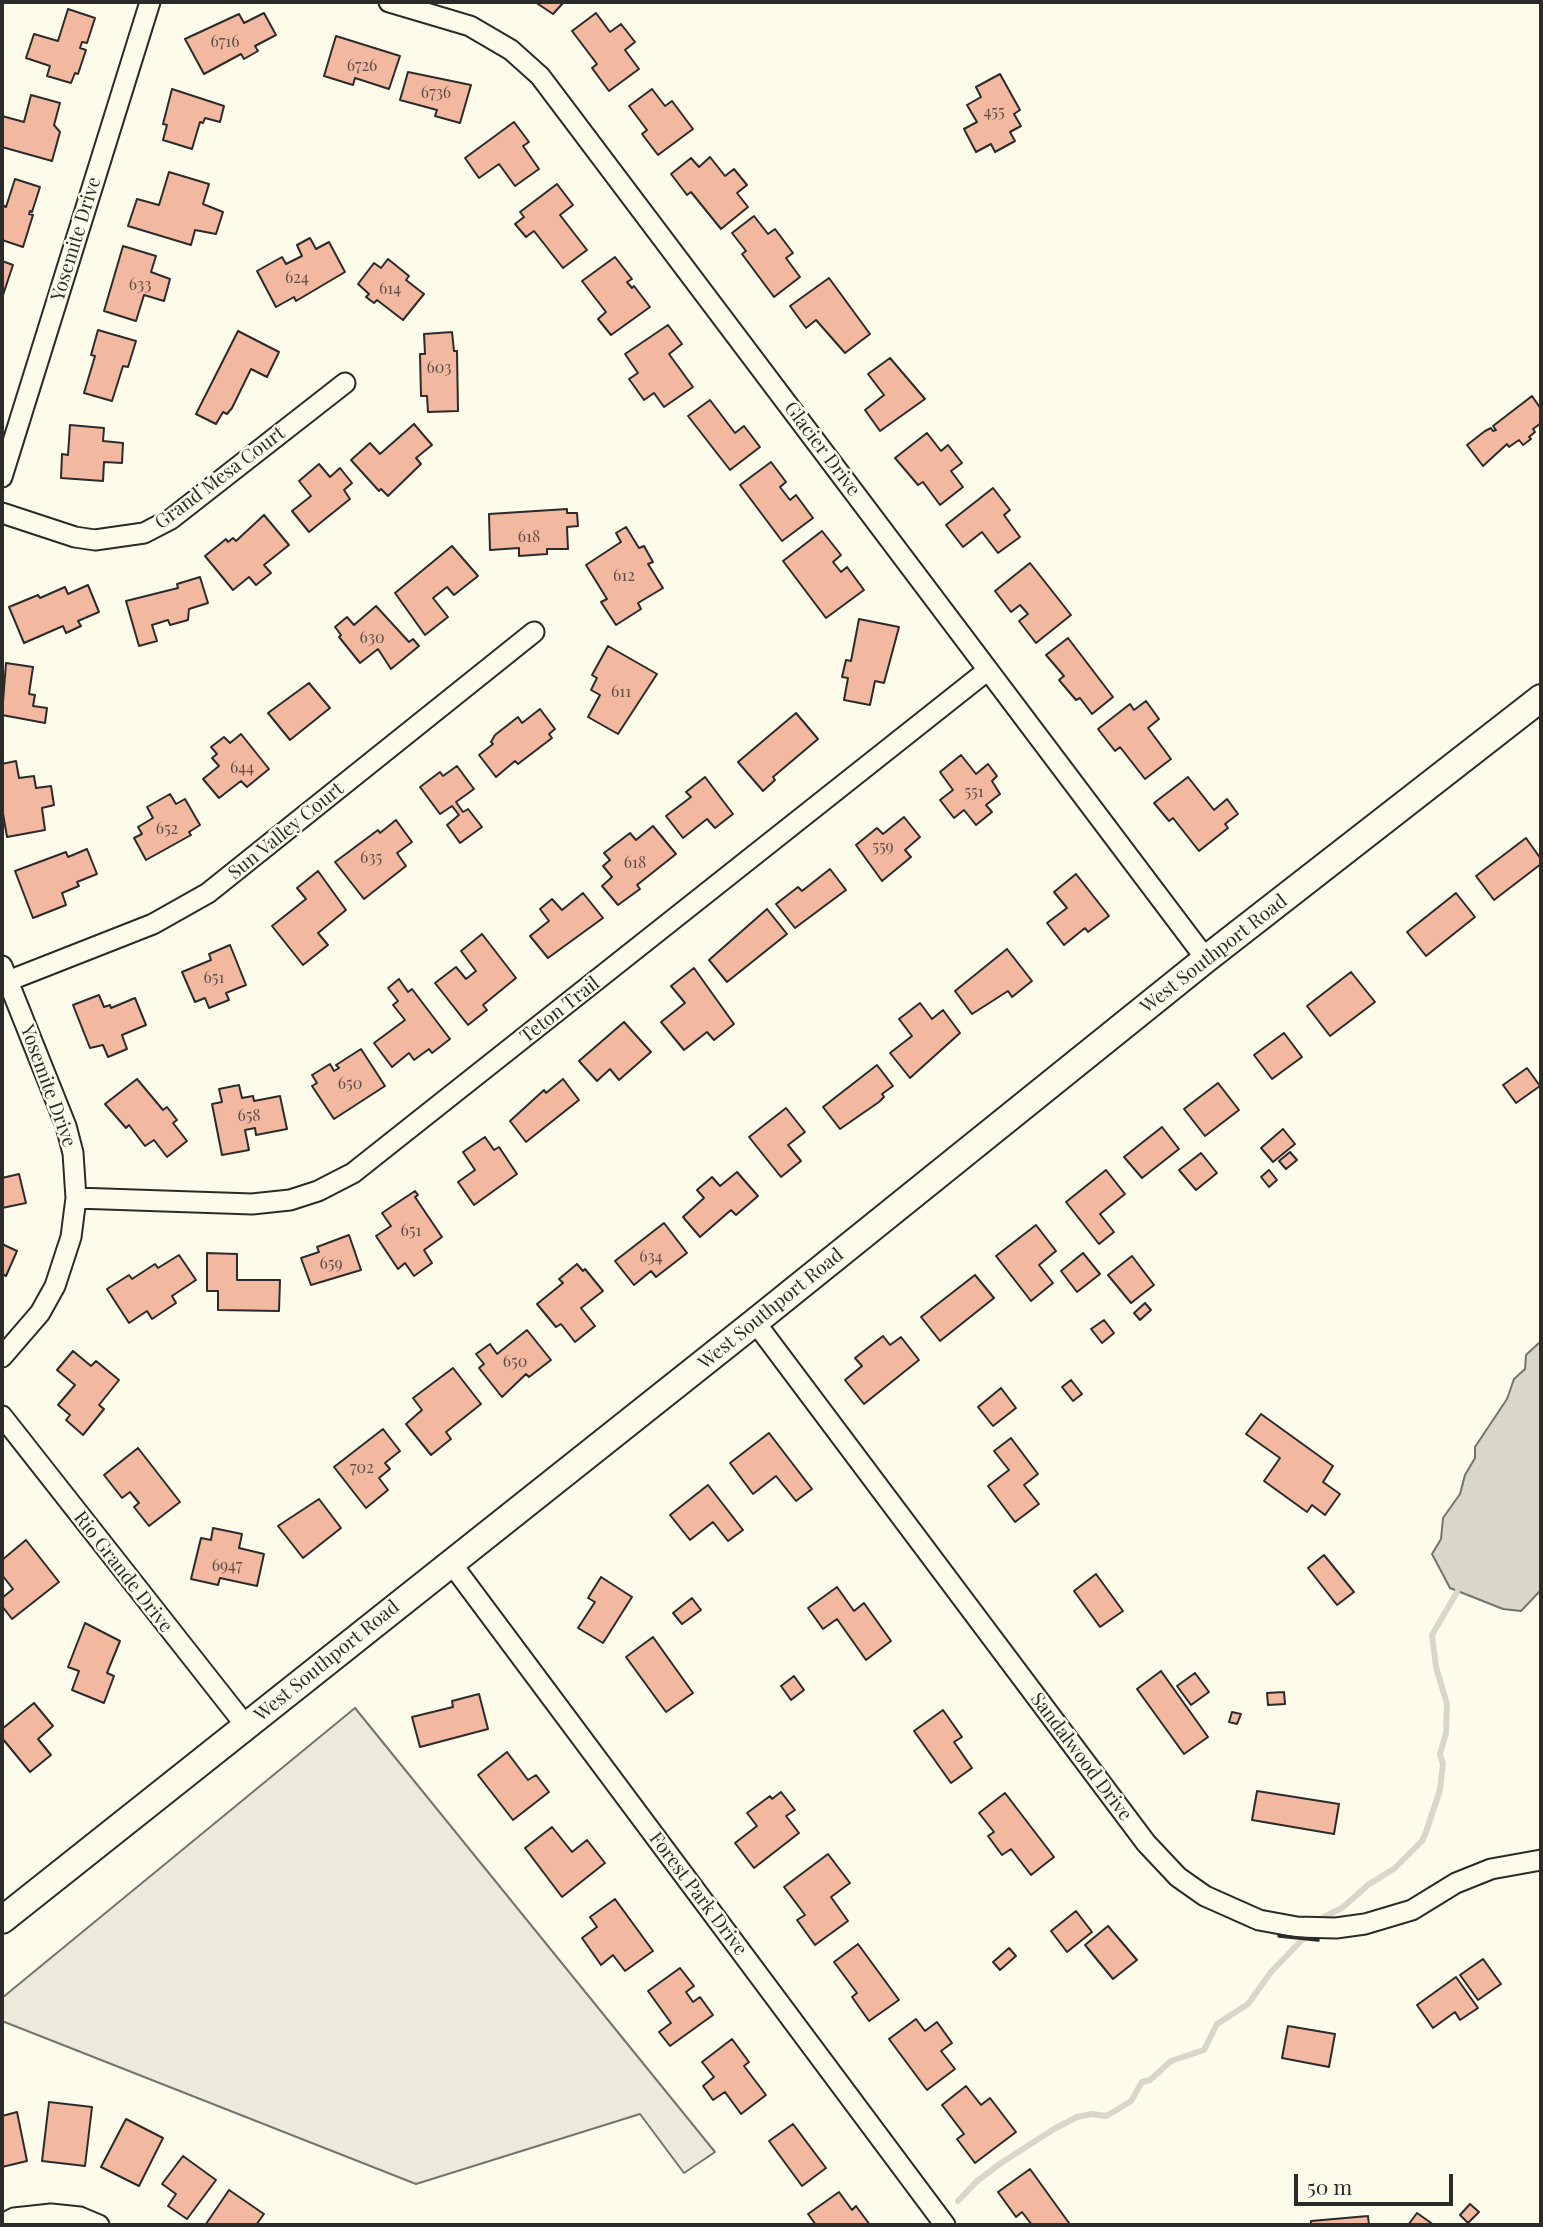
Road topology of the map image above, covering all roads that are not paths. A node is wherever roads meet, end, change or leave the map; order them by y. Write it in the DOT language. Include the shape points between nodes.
graph roads {
  1 [pos="150,2"];
  2 [pos="389,2"];
  3 [pos="345,383"];
  4 [pos="2,477"];
  5 [pos="2,513"];
  6 [pos="534,632"];
  7 [pos="988,670"];
  8 [pos="1541,698"];
  9 [pos="1206,959"];
  10 [pos="5,974"];
  11 [pos="76,1198"];
  12 [pos="755,1322"];
  13 [pos="2,1357"];
  14 [pos="2,1416"];
  15 [pos="452,1563"];
  16 [pos="246,1726"];
  17 [pos="1541,1860"];
  18 [pos="2,1920"];
  19 [pos="2,2224"];
  20 [pos="99,2225"];
  21 [pos="945,2225"];
  1 -- 4 [label="street, Yosemite Drive"];
  2 -- 7 [label="street, Glacier Drive" via="478,30 511,50 540,76"];
  3 -- 5 [label="street, Grand Mesa Court" via="171,519 144,533 95,540"];
  6 -- 10 [label="street, Sun Valley Court" via="214,889 184,908"];
  7 -- 9 [label="street, Glacier Drive"];
  7 -- 11 [label="street, Teton Trail" via="353,1173 290,1200 252,1204"];
  8 -- 9 [label="main road, West Southport Road"];
  9 -- 12 [label="main road, West Southport Road"];
  10 -- 11 [label="street, Yosemite Drive" via="66,1126"];
  11 -- 13 [label="street, Yosemite Drive" via="71,1237 55,1286 40,1313"];
  12 -- 15 [label="main road, West Southport Road"];
  12 -- 17 [label="street, Sandalwood Drive" via="1146,1843 1197,1891 1259,1920 1336,1928 1412,1910 1481,1872"];
  14 -- 16 [label="street, Rio Grande Drive"];
  15 -- 16 [label="main road, West Southport Road"];
  15 -- 21 [label="street, Forest Park Drive"];
  16 -- 18 [label="main road, West Southport Road"];
  19 -- 20 [label="street" via="51,2214 80,2217"];
}
